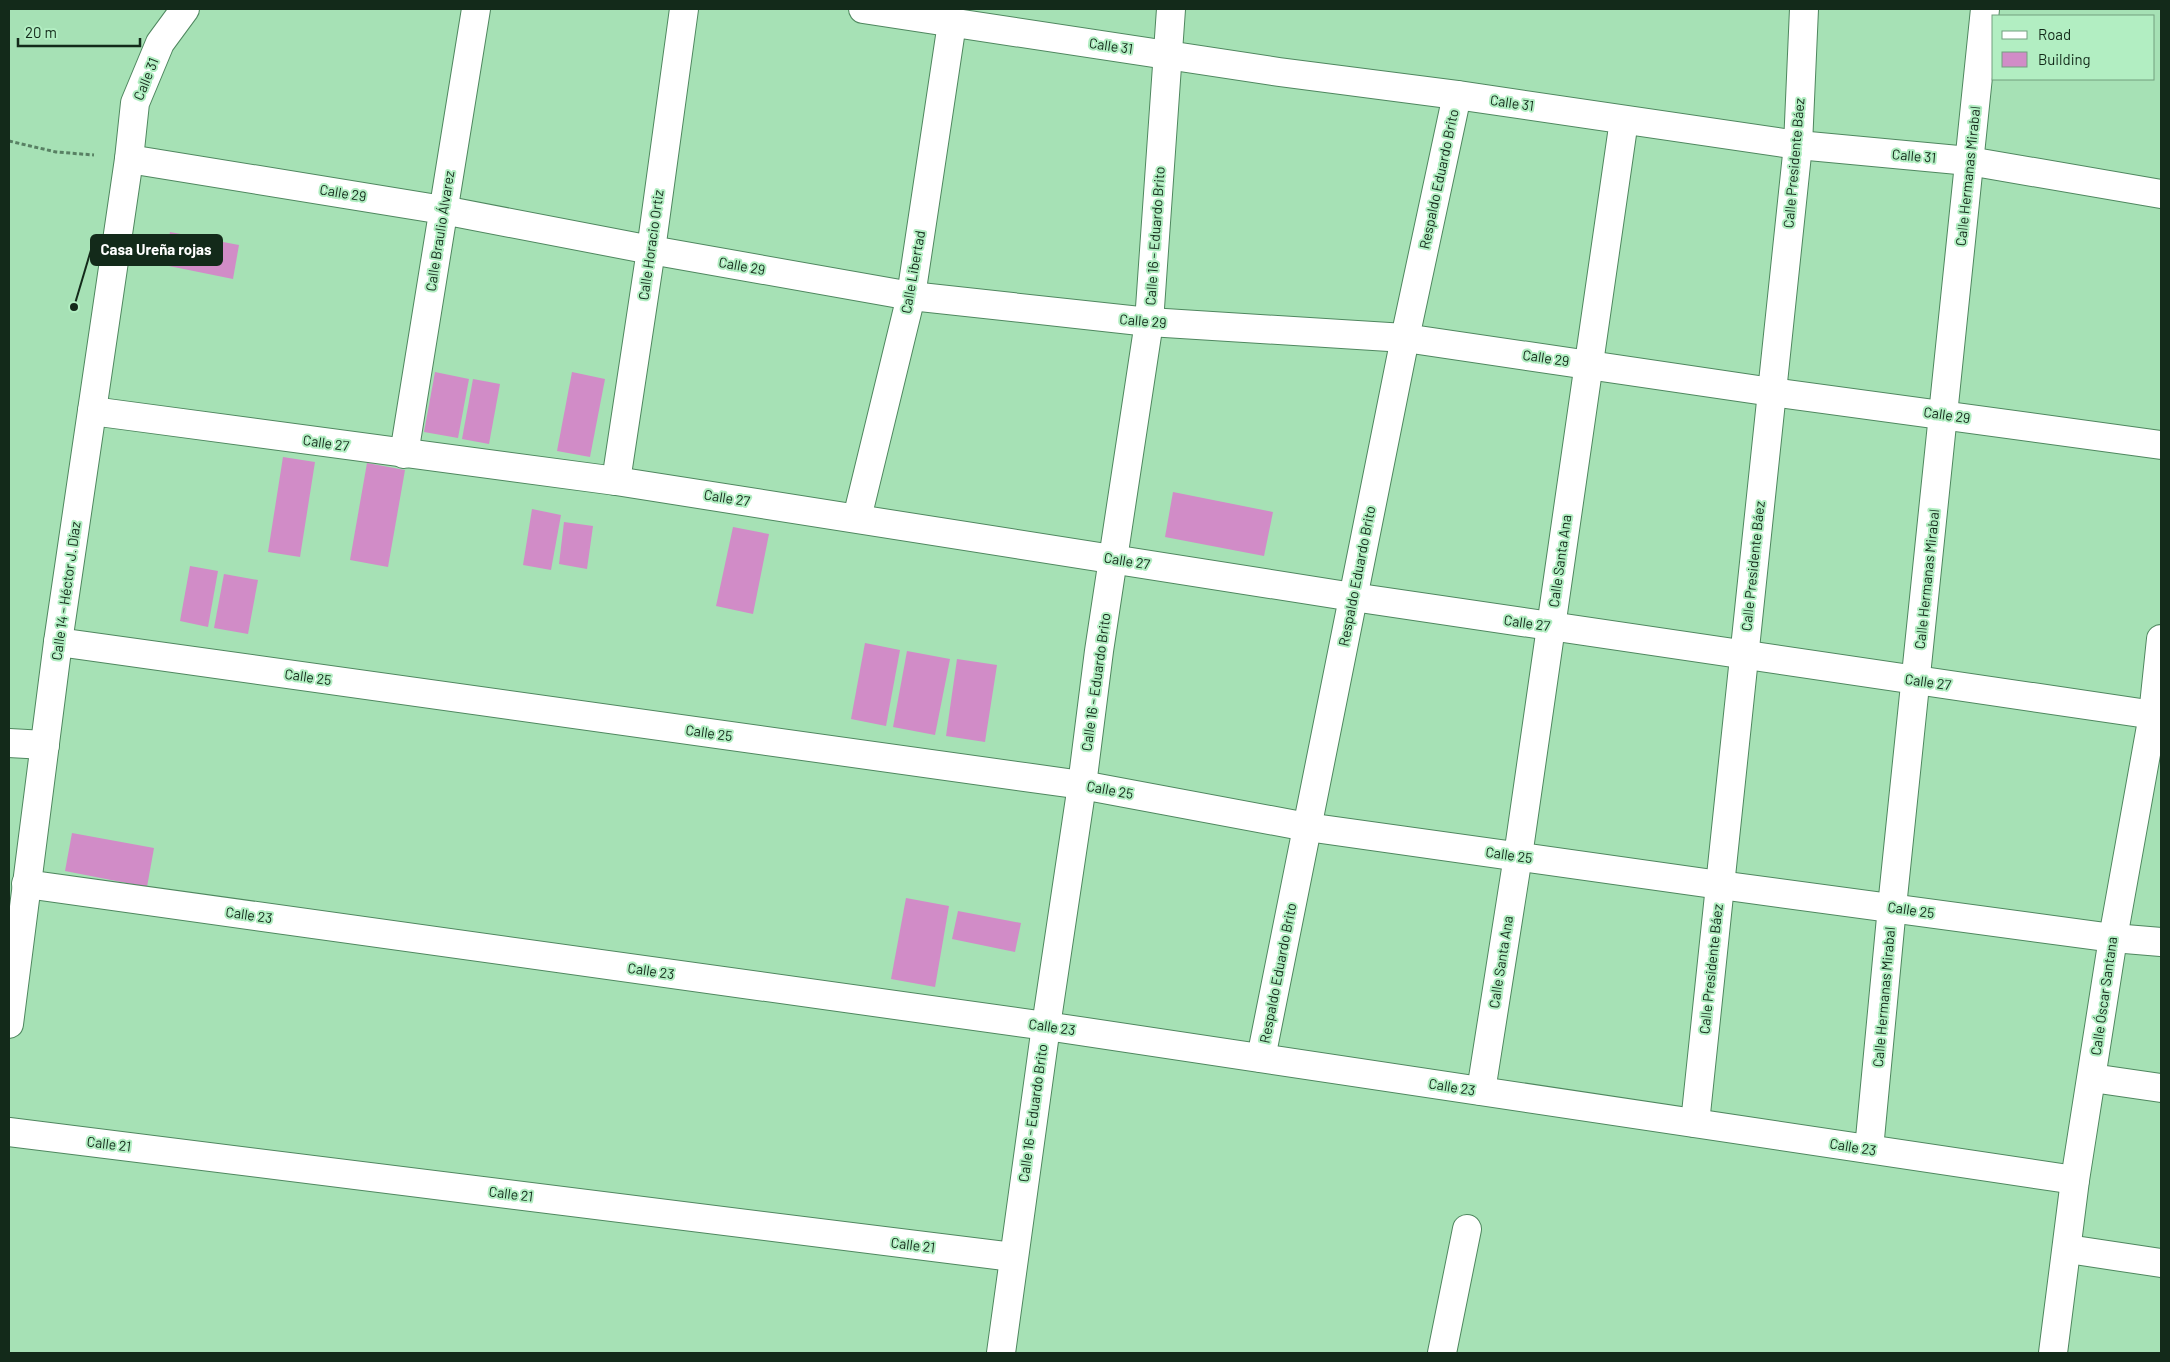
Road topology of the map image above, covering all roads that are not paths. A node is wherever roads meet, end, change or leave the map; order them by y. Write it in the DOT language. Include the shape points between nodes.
graph roads {
  1 [pos="186,9"];
  2 [pos="476,9"];
  3 [pos="684,9"];
  4 [pos="864,9"];
  5 [pos="1171,9"];
  6 [pos="1804,9"];
  7 [pos="1985,9"];
  8 [pos="952,23"];
  9 [pos="1168,54"];
  10 [pos="1457,95"];
  11 [pos="1624,120"];
  12 [pos="1798,145"];
  13 [pos="129,158"];
  14 [pos="1969,161"];
  15 [pos="2161,194"];
  16 [pos="443,210"];
  17 [pos="651,250"];
  18 [pos="910,296"];
  19 [pos="1149,322"];
  20 [pos="1404,338"];
  21 [pos="1588,364"];
  22 [pos="1772,392"];
  23 [pos="92,411"];
  24 [pos="1943,414"];
  25 [pos="2161,445"];
  26 [pos="404,454"];
  27 [pos="616,481"];
  28 [pos="857,518"];
  29 [pos="1114,559"];
  30 [pos="1354,597"];
  31 [pos="1551,626"];
  32 [pos="2161,639"];
  33 [pos="58,642"];
  34 [pos="1744,656"];
  35 [pos="1916,680"];
  36 [pos="2157,715"];
  37 [pos="9,743"];
  38 [pos="45,745"];
  39 [pos="1082,785"];
  40 [pos="1307,827"];
  41 [pos="1518,856"];
  42 [pos="26,884"];
  43 [pos="1720,885"];
  44 [pos="1892,907"];
  45 [pos="2113,938"];
  46 [pos="2161,942"];
  47 [pos="9,1024"];
  48 [pos="1046,1026"];
  49 [pos="1261,1058"];
  50 [pos="2092,1078"];
  51 [pos="2161,1088"];
  52 [pos="1481,1091"];
  53 [pos="1695,1123"];
  54 [pos="9,1132"];
  55 [pos="1869,1149"];
  56 [pos="2075,1180"];
  57 [pos="1467,1229"];
  58 [pos="2068,1249"];
  59 [pos="1013,1257"];
  60 [pos="2161,1263"];
  61 [pos="1000,1353"];
  62 [pos="1442,1353"];
  63 [pos="2053,1353"];
  1 -- 13 [label="street, Calle 31" via="160,43 135,103"];
  2 -- 16 [label="street, Calle Braulio Álvarez"];
  3 -- 17 [label="street, Calle Horacio Ortiz"];
  4 -- 8 [label="street, Calle 31"];
  5 -- 9 [label="street, Calle 16 - Eduardo Brito"];
  6 -- 12 [label="street, Calle Presidente Báez"];
  7 -- 14 [label="street, Calle Hermanas Mirabal"];
  8 -- 9 [label="street, Calle 31"];
  8 -- 18 [label="street, Calle Libertad"];
  9 -- 10 [label="street, Calle 31"];
  9 -- 19 [label="street, Calle 16 - Eduardo Brito"];
  10 -- 11 [label="street, Calle 31"];
  10 -- 20 [label="street, Respaldo Eduardo Brito"];
  11 -- 12 [label="street, Calle 31"];
  11 -- 21 [label="street, Calle Santa Ana"];
  12 -- 14 [label="street, Calle 31"];
  12 -- 22 [label="street, Calle Presidente Báez"];
  13 -- 16 [label="street, Calle 29"];
  13 -- 23 [label="street, Calle 14 - Héctor J. Díaz"];
  14 -- 15 [label="street, Calle 31"];
  14 -- 24 [label="street, Calle Hermanas Mirabal"];
  16 -- 17 [label="street, Calle 29"];
  16 -- 26 [label="street, Calle Braulio Álvarez"];
  17 -- 18 [label="street, Calle 29"];
  17 -- 27 [label="street, Calle Horacio Ortiz"];
  18 -- 19 [label="street, Calle 29"];
  18 -- 28 [label="street, Calle Libertad"];
  19 -- 20 [label="street, Calle 29"];
  19 -- 29 [label="street, Calle 16 - Eduardo Brito"];
  20 -- 21 [label="street, Calle 29"];
  20 -- 30 [label="street, Respaldo Eduardo Brito"];
  21 -- 22 [label="street, Calle 29"];
  21 -- 31 [label="street, Calle Santa Ana"];
  22 -- 24 [label="street, Calle 29"];
  22 -- 34 [label="street, Calle Presidente Báez"];
  23 -- 26 [label="street, Calle 27"];
  23 -- 33 [label="street, Calle 14 - Héctor J. Díaz"];
  24 -- 25 [label="street, Calle 29"];
  24 -- 35 [label="street, Calle Hermanas Mirabal"];
  26 -- 27 [label="street, Calle 27"];
  27 -- 28 [label="street, Calle 27"];
  28 -- 29 [label="street, Calle 27"];
  29 -- 30 [label="street, Calle 27"];
  29 -- 39 [label="street, Calle 16 - Eduardo Brito"];
  30 -- 31 [label="street, Calle 27"];
  30 -- 40 [label="street, Respaldo Eduardo Brito"];
  31 -- 34 [label="street, Calle 27"];
  31 -- 41 [label="street, Calle Santa Ana"];
  32 -- 36 [label="street, Calle Óscar Santana"];
  33 -- 38 [label="street, Calle 14 - Héctor J. Díaz"];
  33 -- 39 [label="street, Calle 25"];
  34 -- 35 [label="street, Calle 27"];
  34 -- 43 [label="street, Calle Presidente Báez"];
  35 -- 36 [label="street, Calle 27"];
  35 -- 44 [label="street, Calle Hermanas Mirabal"];
  36 -- 45 [label="street, Calle Óscar Santana"];
  37 -- 38 [label="street"];
  38 -- 42 [label="street, Calle 14 - Héctor J. Díaz"];
  39 -- 40 [label="street, Calle 25"];
  39 -- 48 [label="street, Calle 16 - Eduardo Brito"];
  40 -- 41 [label="street, Calle 25"];
  40 -- 49 [label="street, Respaldo Eduardo Brito"];
  41 -- 43 [label="street, Calle 25"];
  41 -- 52 [label="street, Calle Santa Ana"];
  42 -- 47 [label="street, Calle 14 - Héctor J. Díaz"];
  42 -- 48 [label="street, Calle 23"];
  43 -- 44 [label="street, Calle 25"];
  43 -- 53 [label="street, Calle Presidente Báez"];
  44 -- 45 [label="street, Calle 25"];
  44 -- 55 [label="street, Calle Hermanas Mirabal"];
  45 -- 46 [label="street, Calle 25"];
  45 -- 50 [label="street, Calle Óscar Santana"];
  48 -- 49 [label="street, Calle 23"];
  48 -- 59 [label="street, Calle 16 - Eduardo Brito"];
  49 -- 52 [label="street, Calle 23"];
  50 -- 51 [label="street"];
  50 -- 56 [label="street, Calle Óscar Santana"];
  52 -- 53 [label="street, Calle 23"];
  53 -- 55 [label="street, Calle 23"];
  54 -- 59 [label="street, Calle 21"];
  55 -- 56 [label="street, Calle 23"];
  56 -- 58 [label="street, Calle Óscar Santana"];
  57 -- 62 [label="street"];
  58 -- 60 [label="street"];
  58 -- 63 [label="street, Calle Óscar Santana"];
  59 -- 61 [label="street, Calle 16 - Eduardo Brito"];
}
